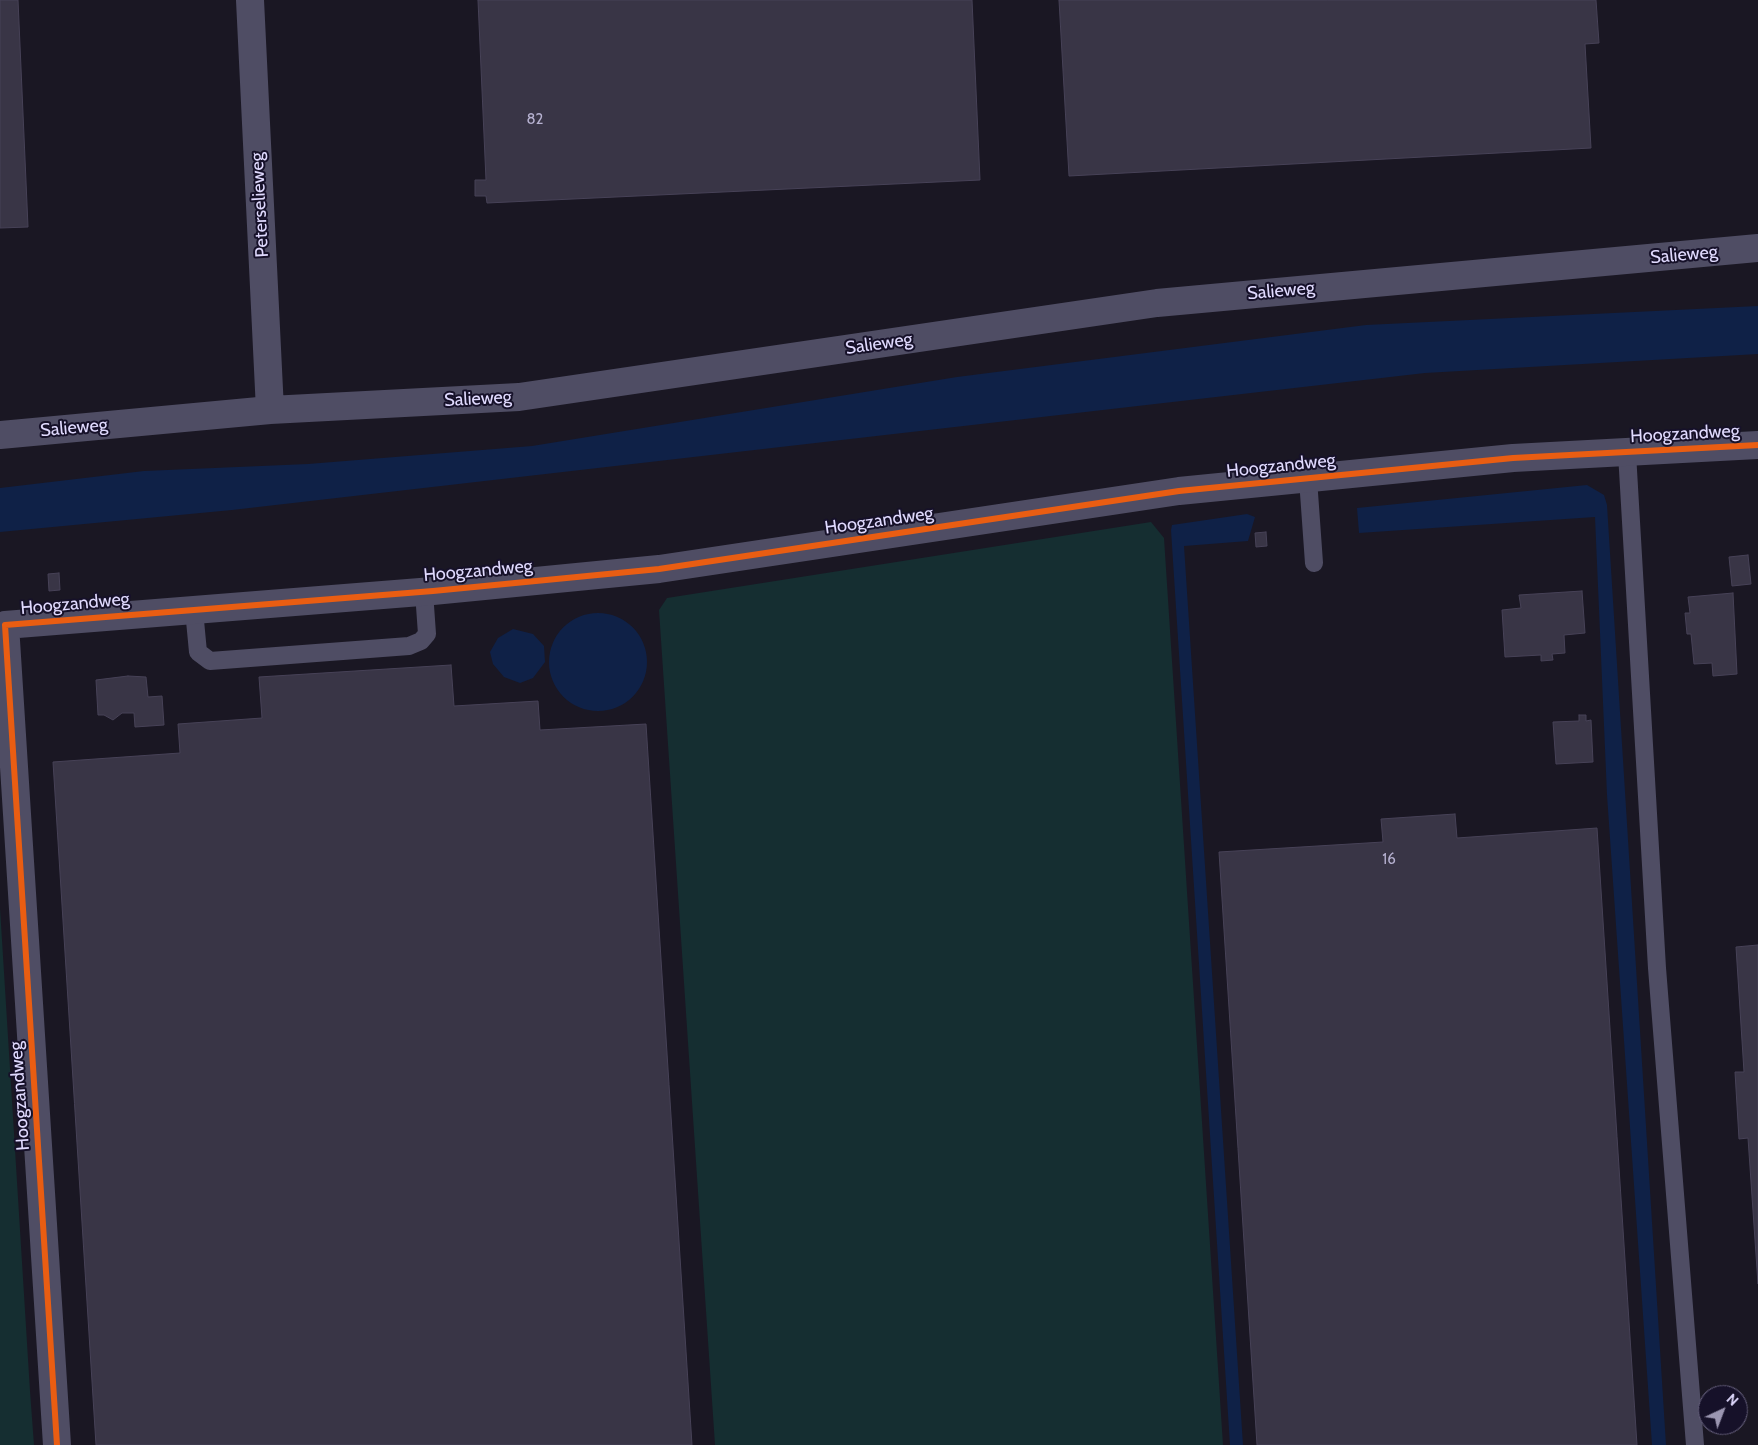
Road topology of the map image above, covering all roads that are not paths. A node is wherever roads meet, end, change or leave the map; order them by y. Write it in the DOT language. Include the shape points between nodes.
graph roads {
  1 [pos="250,0"];
  2 [pos="1758,248"];
  3 [pos="270,410"];
  4 [pos="0,435"];
  5 [pos="1758,445"];
  6 [pos="1626,453"];
  7 [pos="1308,479"];
  8 [pos="1314,563"];
  9 [pos="424,592"];
  10 [pos="194,610"];
  11 [pos="2,625"];
  12 [pos="57,1445"];
  13 [pos="1695,1445"];
  1 -- 3 [label="street, Peterselieweg"];
  2 -- 3 [label="street, Salieweg" via="1157,303 519,397"];
  3 -- 4 [label="street, Salieweg"];
  5 -- 6 [label="street, Hoogzandweg"];
  6 -- 7 [label="street, Hoogzandweg" via="1513,458"];
  6 -- 13 [label="lane" via="1657,968"];
  7 -- 8 [label="lane"];
  7 -- 9 [label="street, Hoogzandweg" via="1179,491 659,569"];
  9 -- 10 [label="street, Hoogzandweg"];
  9 -- 10 [label="lane" via="427,634 409,646 210,661 198,652"];
  10 -- 11 [label="street, Hoogzandweg"];
  11 -- 12 [label="street, Hoogzandweg"];
}
